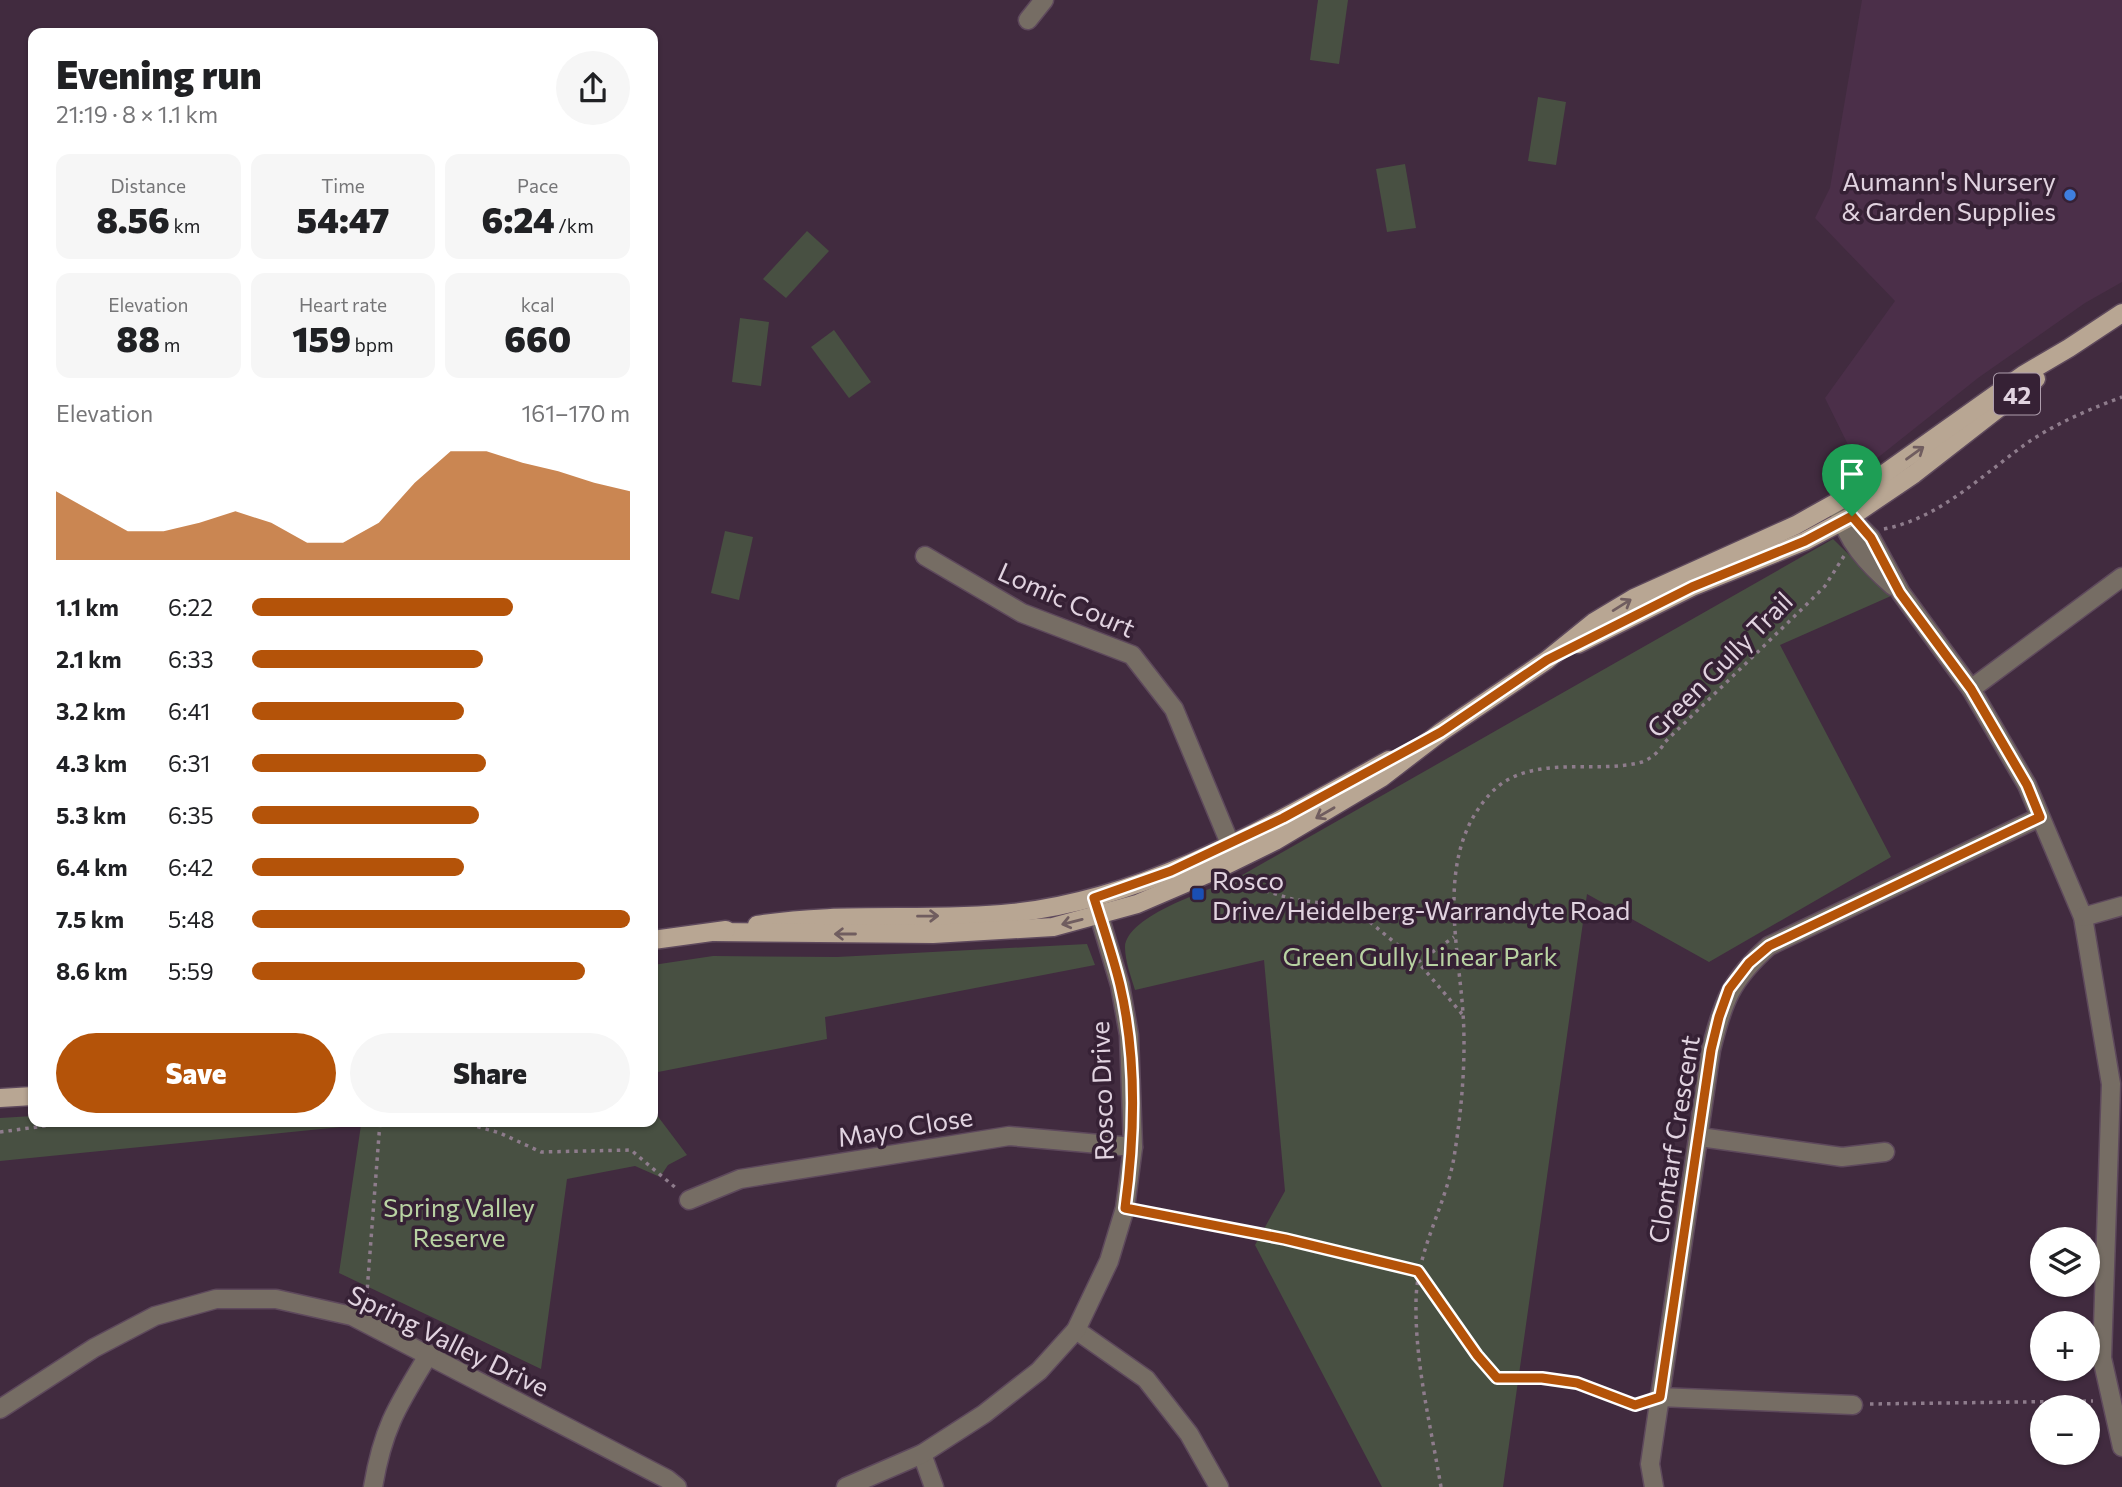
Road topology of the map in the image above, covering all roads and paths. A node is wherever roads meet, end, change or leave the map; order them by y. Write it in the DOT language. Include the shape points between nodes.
graph roads {
  1 [pos="1044,0"];
  2 [pos="1028,20"];
  3 [pos="2122,313"];
  4 [pos="2069,348"];
  5 [pos="2122,397"];
  6 [pos="1837,504"];
  7 [pos="1847,519"];
  8 [pos="1871,538"];
  9 [pos="1854,547"];
  10 [pos="925,556"];
  11 [pos="2122,577"];
  12 [pos="1900,593"];
  13 [pos="1547,660"];
  14 [pos="1971,689"];
  15 [pos="1441,732"];
  16 [pos="2040,817"];
  17 [pos="1230,844"];
  18 [pos="1237,861"];
  19 [pos="1231,880"];
  20 [pos="1094,898"];
  21 [pos="2122,906"];
  22 [pos="1099,916"];
  23 [pos="2083,917"];
  24 [pos="714,932"];
  25 [pos="1454,937"];
  26 [pos="658,939"];
  27 [pos="1418,962"];
  28 [pos="1463,1014"];
  29 [pos="28,1096"];
  30 [pos="0,1098"];
  31 [pos="37,1127"];
  32 [pos="380,1127"];
  33 [pos="479,1127"];
  34 [pos="0,1132"];
  35 [pos="1700,1137"];
  36 [pos="1133,1147"];
  37 [pos="1885,1152"];
  38 [pos="689,1200"];
  39 [pos="1125,1208"];
  40 [pos="1418,1271"];
  41 [pos="365,1322"];
  42 [pos="1076,1330"];
  43 [pos="429,1354"];
  44 [pos="1660,1397"];
  45 [pos="2117,1400"];
  46 [pos="1853,1405"];
  47 [pos="0,1409"];
  48 [pos="2122,1447"];
  49 [pos="922,1454"];
  50 [pos="373,1487"];
  51 [pos="677,1487"];
  52 [pos="846,1487"];
  53 [pos="934,1487"];
  54 [pos="1219,1487"];
  55 [pos="1441,1487"];
  56 [pos="1654,1487"];
  1 -- 2 [label="street"];
  3 -- 4 [label="main road, 42"];
  6 -- 4 [label="main road, 42, one-way"];
  4 -- 7 [label="main road, 42" via="2028,386"];
  5 -- 8 [label="path" via="2061,422 1938,508"];
  6 -- 7 [label="street"];
  13 -- 6 [label="main road, 42, one-way" via="1594,622 1634,598"];
  7 -- 8 [label="street"];
  7 -- 9 [label="street"];
  7 -- 13 [label="main road, 42" via="1692,587"];
  8 -- 12 [label="street"];
  9 -- 12 [label="street"];
  9 -- 25 [label="path, Green Gully Trail" via="1847,550 1825,586 1661,750 1643,762 1542,769 1491,792 1474,817 1458,862"];
  10 -- 17 [label="street, Lomic Court" via="1022,613 1132,655 1174,709"];
  11 -- 14 [label="street"];
  12 -- 14 [label="street"];
  13 -- 15 [label="main road, 42"];
  14 -- 16 [label="street" via="2027,785"];
  15 -- 17 [label="main road, 42"];
  15 -- 18 [label="main road, 42, one-way" via="1361,791"];
  16 -- 23 [label="street"];
  16 -- 35 [label="street, Clontarf Crescent" via="1769,946 1749,963 1729,989 1719,1017"];
  17 -- 18 [label="street, Lomic Court"];
  17 -- 20 [label="main road, 42"];
  18 -- 22 [label="main road, 42"];
  19 -- 27 [label="path" via="1292,899 1358,912"];
  20 -- 22 [label="street, Rosco Drive"];
  24 -- 20 [label="main road, 42, one-way" via="833,918 1010,914"];
  21 -- 23 [label="street"];
  22 -- 24 [label="main road, 42, one-way" via="1053,927 984,933"];
  22 -- 36 [label="street, Rosco Drive" via="1129,1035"];
  23 -- 45 [label="street" via="2111,1084 2102,1358"];
  24 -- 26 [label="main road, 42"];
  25 -- 27 [label="path"];
  25 -- 28 [label="path, Green Gully Trail"];
  27 -- 28 [label="path"];
  28 -- 40 [label="path, Green Gully Trail" via="1452,1172"];
  29 -- 30 [label="main road"];
  31 -- 34 [label="path"];
  32 -- 41 [label="path"];
  33 -- 38 [label="path" via="541,1152 631,1150"];
  35 -- 37 [label="street" via="1842,1157"];
  35 -- 44 [label="street, Clontarf Crescent"];
  36 -- 38 [label="street, Mayo Close" via="1009,1136 740,1179"];
  36 -- 39 [label="street, Rosco Drive"];
  39 -- 40 [label="path"];
  39 -- 42 [label="street, Rosco Drive" via="1109,1261"];
  40 -- 44 [label="path" via="1497,1378 1577,1383 1635,1405"];
  40 -- 55 [label="path, Green Gully Trail" via="1418,1337"];
  41 -- 43 [label="street, Spring Valley Drive"];
  41 -- 47 [label="street, Spring Valley Drive" via="276,1299 216,1299 155,1316 94,1348"];
  42 -- 49 [label="street, Rosco Drive" via="1039,1371"];
  42 -- 54 [label="street" via="1146,1379 1189,1434"];
  43 -- 50 [label="street" via="394,1410 380,1446"];
  43 -- 51 [label="street, Spring Valley Drive"];
  44 -- 46 [label="street"];
  44 -- 56 [label="street, Clontarf Crescent" via="1650,1464"];
  45 -- 46 [label="path"];
  45 -- 48 [label="street"];
  49 -- 52 [label="street, Rosco Drive"];
  49 -- 53 [label="street"];
}
